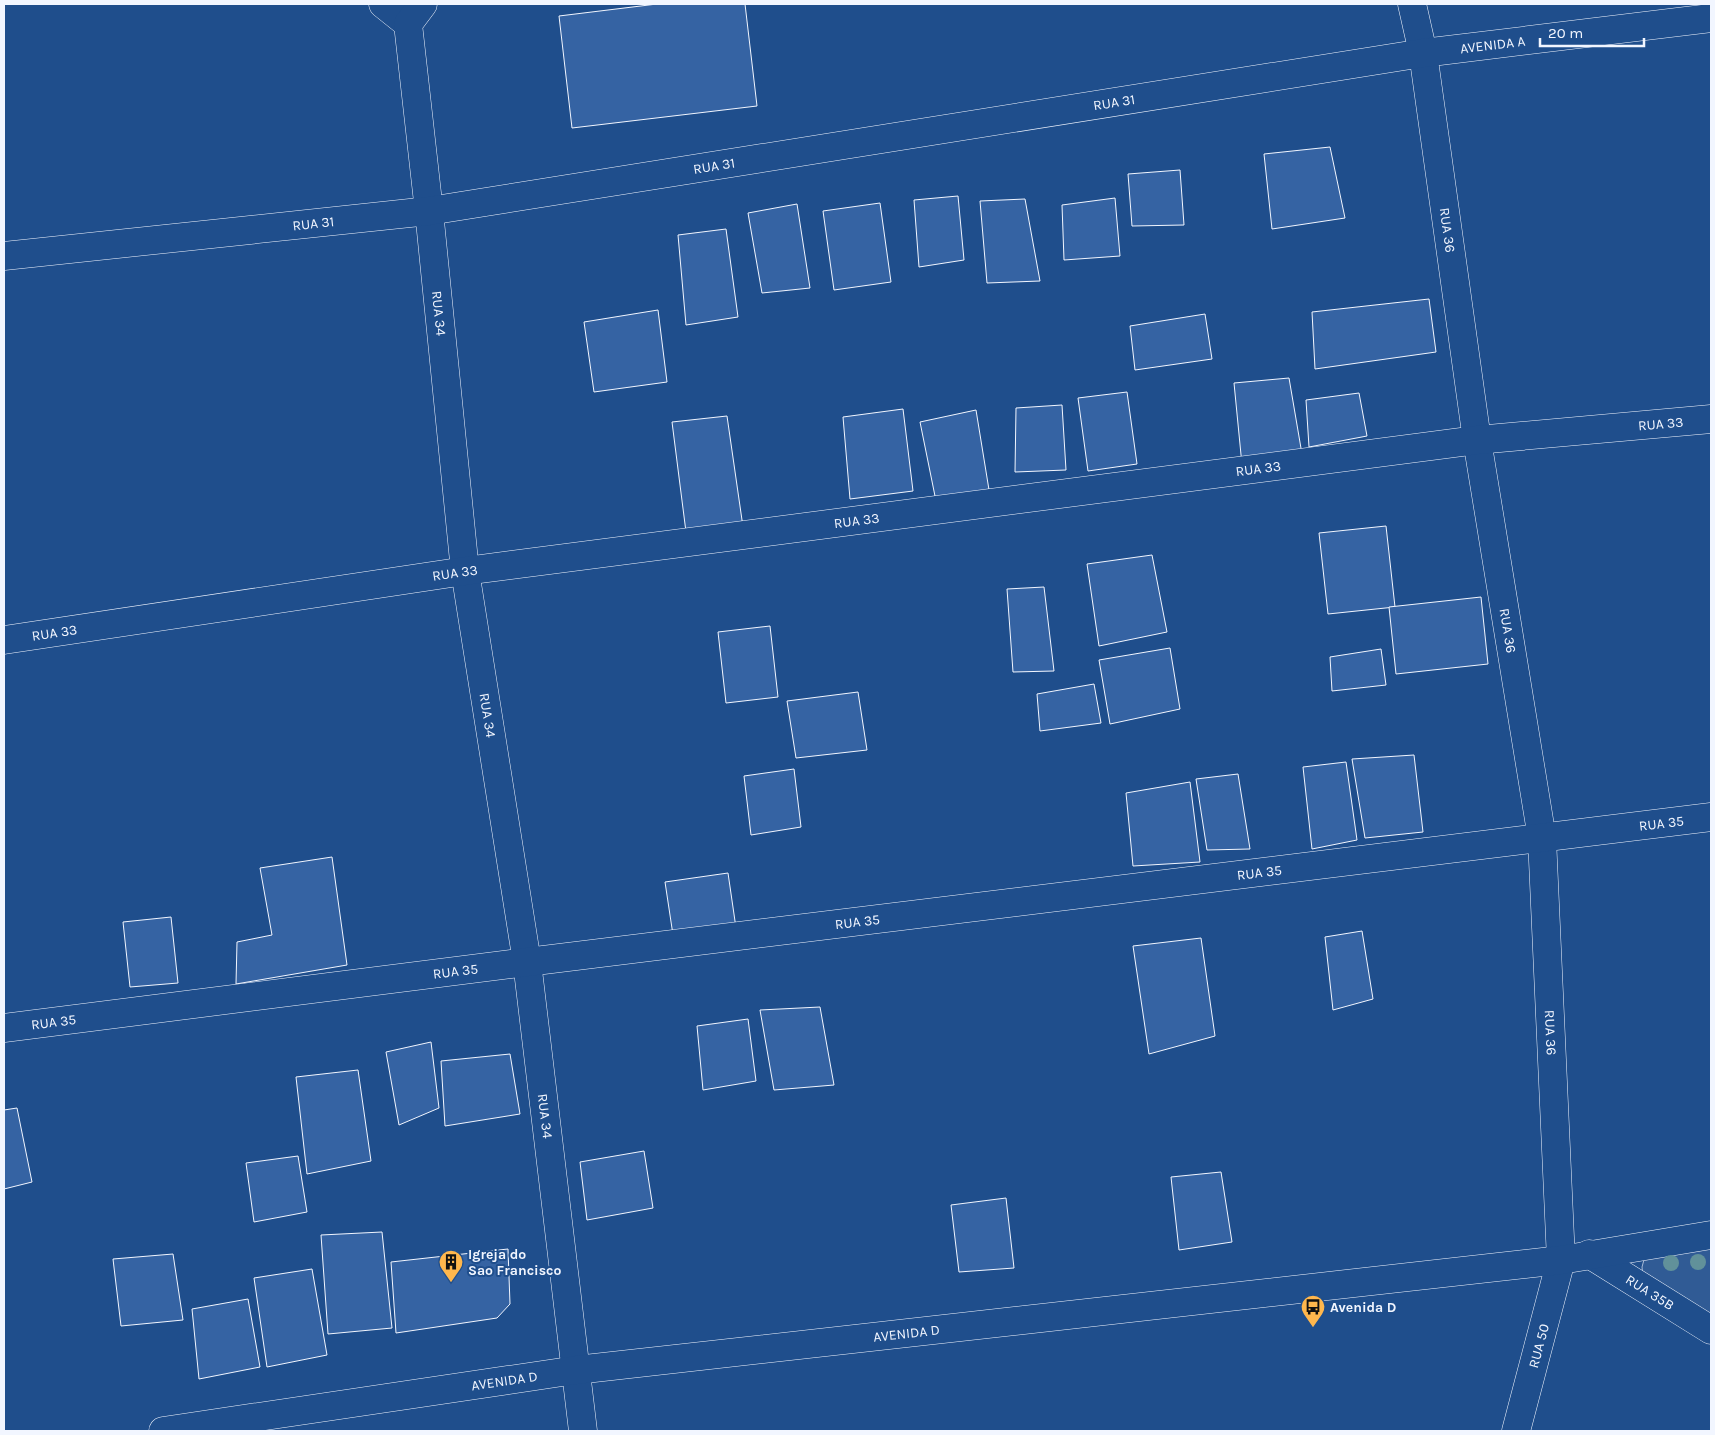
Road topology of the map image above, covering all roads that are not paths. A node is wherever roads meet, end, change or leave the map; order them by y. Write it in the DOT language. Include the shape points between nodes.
graph roads {
  1 [pos="383,4"];
  2 [pos="1412,4"];
  3 [pos="415,14"];
  4 [pos="1711,18"];
  5 [pos="1423,54"];
  6 [pos="429,211"];
  7 [pos="4,256"];
  8 [pos="1711,419"];
  9 [pos="1477,440"];
  10 [pos="465,571"];
  11 [pos="4,640"];
  12 [pos="1711,818"];
  13 [pos="1542,838"];
  14 [pos="526,962"];
  15 [pos="4,1028"];
  16 [pos="1711,1235"];
  17 [pos="1589,1254"];
  18 [pos="1561,1260"];
  19 [pos="1711,1330"];
  20 [pos="576,1370"];
  21 [pos="163,1431"];
  22 [pos="582,1431"];
  23 [pos="1516,1431"];
  1 -- 3 [label="street"];
  2 -- 5 [label="street, RUA 36"];
  3 -- 6 [label="street, RUA 34"];
  4 -- 5 [label="street, AVENIDA A"];
  5 -- 6 [label="street, RUA 31"];
  5 -- 9 [label="street, RUA 36"];
  6 -- 7 [label="street, RUA 31"];
  6 -- 10 [label="street, RUA 34"];
  8 -- 9 [label="street, RUA 33"];
  9 -- 10 [label="street, RUA 33"];
  9 -- 13 [label="street, RUA 36"];
  10 -- 11 [label="street, RUA 33"];
  10 -- 14 [label="street, RUA 34"];
  12 -- 13 [label="street, RUA 35"];
  13 -- 14 [label="street, RUA 35"];
  13 -- 18 [label="street, RUA 36"];
  14 -- 15 [label="street, RUA 35"];
  14 -- 20 [label="street, RUA 34"];
  16 -- 17 [label="street, AVENIDA D"];
  17 -- 18 [label="street, AVENIDA D"];
  17 -- 19 [label="street, RUA 35B"];
  18 -- 20 [label="street, AVENIDA D"];
  18 -- 23 [label="street, RUA 50"];
  20 -- 21 [label="street, AVENIDA D"];
  20 -- 22 [label="street, RUA 34"];
}
